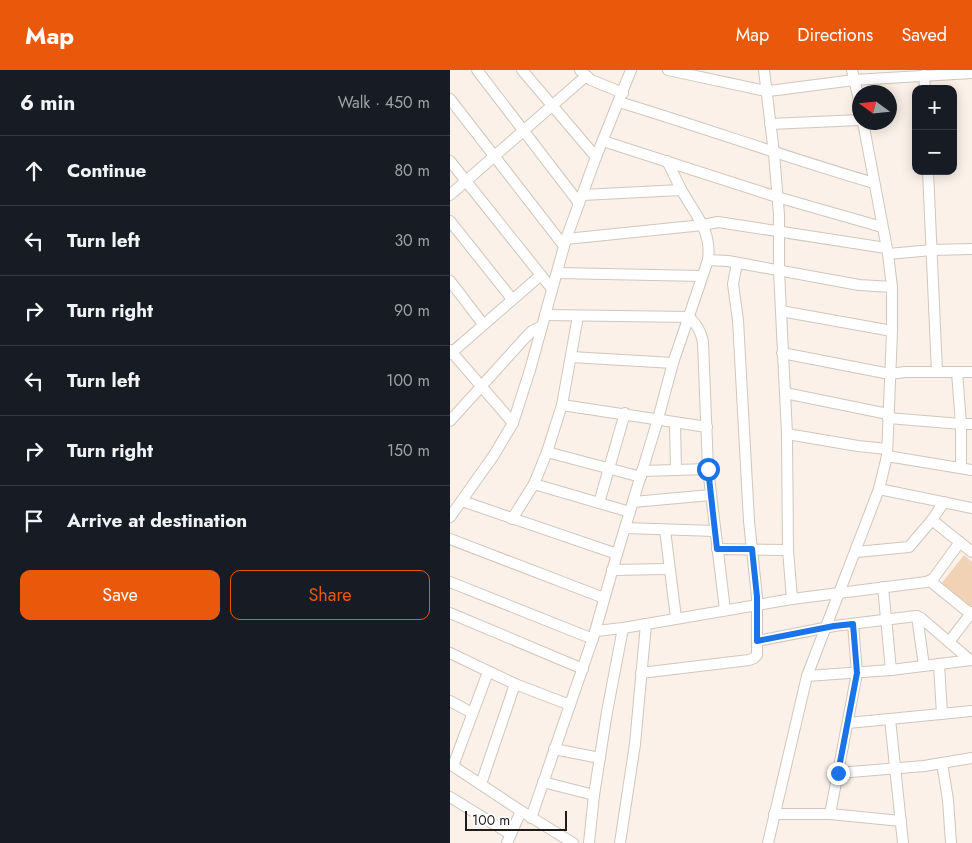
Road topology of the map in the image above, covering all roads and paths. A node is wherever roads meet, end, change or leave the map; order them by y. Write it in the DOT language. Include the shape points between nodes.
graph roads {
  1 [pos="477,70"];
  2 [pos="522,70"];
  3 [pos="631,70"];
  4 [pos="668,70"];
  5 [pos="764,70"];
  6 [pos="583,73"];
  7 [pos="972,73"];
  8 [pos="888,74"];
  9 [pos="853,75"];
  10 [pos="924,75"];
  11 [pos="972,84"];
  12 [pos="925,85"];
  13 [pos="766,90"];
  14 [pos="621,98"];
  15 [pos="450,99"];
  16 [pos="553,106"];
  17 [pos="852,120"];
  18 [pos="770,124"];
  19 [pos="864,130"];
  20 [pos="525,131"];
  21 [pos="603,141"];
  22 [pos="774,153"];
  23 [pos="495,157"];
  24 [pos="596,157"];
  25 [pos="450,161"];
  26 [pos="667,161"];
  27 [pos="928,175"];
  28 [pos="466,182"];
  29 [pos="874,183"];
  30 [pos="681,190"];
  31 [pos="450,196"];
  32 [pos="778,197"];
  33 [pos="580,199"];
  34 [pos="450,221"];
  35 [pos="703,225"];
  36 [pos="882,227"];
  37 [pos="780,231"];
  38 [pos="565,242"];
  39 [pos="972,248"];
  40 [pos="932,250"];
  41 [pos="887,251"];
  42 [pos="708,260"];
  43 [pos="736,263"];
  44 [pos="779,271"];
  45 [pos="556,273"];
  46 [pos="541,275"];
  47 [pos="702,276"];
  48 [pos="450,281"];
  49 [pos="892,287"];
  50 [pos="552,290"];
  51 [pos="512,299"];
  52 [pos="781,311"];
  53 [pos="578,316"];
  54 [pos="689,317"];
  55 [pos="544,321"];
  56 [pos="484,324"];
  57 [pos="892,331"];
  58 [pos="451,352"];
  59 [pos="782,353"];
  60 [pos="571,357"];
  61 [pos="673,363"];
  62 [pos="937,372"];
  63 [pos="957,372"];
  64 [pos="972,372"];
  65 [pos="890,374"];
  66 [pos="481,387"];
  67 [pos="785,393"];
  68 [pos="562,405"];
  69 [pos="625,414"];
  70 [pos="888,416"];
  71 [pos="658,419"];
  72 [pos="450,421"];
  73 [pos="513,423"];
  74 [pos="675,423"];
  75 [pos="961,424"];
  76 [pos="972,424"];
  77 [pos="707,427"];
  78 [pos="787,434"];
  79 [pos="547,452"];
  80 [pos="887,452"];
  81 [pos="609,468"];
  82 [pos="961,468"];
  83 [pos="708,469"];
  84 [pos="676,470"];
  85 [pos="972,470"];
  86 [pos="641,474"];
  87 [pos="534,484"];
  88 [pos="880,489"];
  89 [pos="711,495"];
  90 [pos="462,501"];
  91 [pos="944,502"];
  92 [pos="598,503"];
  93 [pos="631,507"];
  94 [pos="972,508"];
  95 [pos="451,512"];
  96 [pos="512,519"];
  97 [pos="932,520"];
  98 [pos="625,528"];
  99 [pos="665,530"];
  100 [pos="715,531"];
  101 [pos="450,539"];
  102 [pos="960,542"];
  103 [pos="717,549"];
  104 [pos="752,549"];
  105 [pos="788,550"];
  106 [pos="856,552"];
  107 [pos="972,552"];
  108 [pos="617,554"];
  109 [pos="668,569"];
  110 [pos="612,570"];
  111 [pos="930,581"];
  112 [pos="450,582"];
  113 [pos="883,587"];
  114 [pos="839,594"];
  115 [pos="604,598"];
  116 [pos="792,599"];
  117 [pos="756,605"];
  118 [pos="725,610"];
  119 [pos="450,613"];
  120 [pos="972,614"];
  121 [pos="917,616"];
  122 [pos="676,618"];
  123 [pos="886,620"];
  124 [pos="646,624"];
  125 [pos="853,624"];
  126 [pos="623,628"];
  127 [pos="825,628"];
  128 [pos="594,635"];
  129 [pos="757,641"];
  130 [pos="949,642"];
  131 [pos="450,653"];
  132 [pos="971,660"];
  133 [pos="939,664"];
  134 [pos="924,666"];
  135 [pos="582,668"];
  136 [pos="891,670"];
  137 [pos="488,672"];
  138 [pos="642,672"];
  139 [pos="857,673"];
  140 [pos="807,676"];
  141 [pos="515,684"];
  142 [pos="450,701"];
  143 [pos="570,705"];
  144 [pos="972,711"];
  145 [pos="472,712"];
  146 [pos="942,714"];
  147 [pos="890,719"];
  148 [pos="848,723"];
  149 [pos="554,749"];
  150 [pos="600,758"];
  151 [pos="972,758"];
  152 [pos="942,763"];
  153 [pos="451,767"];
  154 [pos="896,767"];
  155 [pos="838,773"];
  156 [pos="543,782"];
  157 [pos="481,784"];
  158 [pos="594,795"];
  159 [pos="450,797"];
  160 [pos="520,814"];
  161 [pos="774,814"];
  162 [pos="830,814"];
  163 [pos="531,818"];
  164 [pos="901,821"];
  165 [pos="509,839"];
  166 [pos="561,843"];
  167 [pos="573,843"];
  168 [pos="589,843"];
  169 [pos="620,843"];
  170 [pos="768,843"];
  171 [pos="903,843"];
  172 [pos="951,843"];
  1 -- 20 [label="street"];
  2 -- 16 [label="street"];
  3 -- 14 [label="street"];
  4 -- 13 [label="street"];
  5 -- 13 [label="street"];
  6 -- 14 [label="street"];
  6 -- 16 [label="street"];
  7 -- 10 [label="street"];
  7 -- 11 [label="street"];
  8 -- 9 [label="street"];
  8 -- 10 [label="street"];
  9 -- 13 [label="street"];
  10 -- 12 [label="street"];
  13 -- 18 [label="street"];
  14 -- 21 [label="street"];
  14 -- 22 [label="street"];
  15 -- 23 [label="street"];
  16 -- 20 [label="street"];
  16 -- 24 [label="street"];
  17 -- 18 [label="street"];
  18 -- 22 [label="street"];
  19 -- 29 [label="street"];
  20 -- 23 [label="street"];
  20 -- 33 [label="street"];
  21 -- 24 [label="street"];
  21 -- 26 [label="street"];
  22 -- 29 [label="street"];
  22 -- 32 [label="street"];
  23 -- 28 [label="street"];
  23 -- 38 [label="street"];
  24 -- 33 [label="street"];
  25 -- 28 [label="street"];
  26 -- 30 [label="street"];
  26 -- 32 [label="street"];
  27 -- 40 [label="street"];
  28 -- 31 [label="street"];
  28 -- 46 [label="street"];
  29 -- 36 [label="street"];
  30 -- 33 [label="street"];
  30 -- 35 [label="street"];
  32 -- 36 [label="street"];
  32 -- 37 [label="street"];
  33 -- 38 [label="street"];
  34 -- 51 [label="street"];
  35 -- 37 [label="street" via="726,222"];
  35 -- 38 [label="street"];
  35 -- 42 [label="street" via="709,244"];
  36 -- 41 [label="street"];
  37 -- 41 [label="street"];
  37 -- 44 [label="street"];
  38 -- 45 [label="street"];
  39 -- 40 [label="street"];
  40 -- 41 [label="street"];
  40 -- 62 [label="street"];
  41 -- 49 [label="street"];
  42 -- 43 [label="street"];
  42 -- 47 [label="street"];
  43 -- 44 [label="street"];
  43 -- 104 [label="street" via="733,284"];
  44 -- 49 [label="street" via="859,285"];
  44 -- 52 [label="street"];
  45 -- 47 [label="street"];
  45 -- 50 [label="street"];
  46 -- 50 [label="street"];
  46 -- 51 [label="street"];
  47 -- 54 [label="street"];
  48 -- 56 [label="street"];
  49 -- 57 [label="street"];
  50 -- 55 [label="street"];
  51 -- 56 [label="street"];
  52 -- 57 [label="street"];
  52 -- 59 [label="street"];
  53 -- 54 [label="street"];
  53 -- 55 [label="street"];
  53 -- 60 [label="street"];
  54 -- 61 [label="street"];
  54 -- 77 [label="street" via="703,342"];
  55 -- 66 [label="street"];
  55 -- 73 [label="street"];
  56 -- 58 [label="street"];
  57 -- 65 [label="street"];
  58 -- 66 [label="street"];
  59 -- 65 [label="street"];
  59 -- 67 [label="street"];
  60 -- 61 [label="street"];
  60 -- 68 [label="street"];
  61 -- 71 [label="street"];
  62 -- 63 [label="street"];
  62 -- 65 [label="street"];
  63 -- 64 [label="street"];
  63 -- 75 [label="street"];
  65 -- 70 [label="street"];
  66 -- 72 [label="street"];
  66 -- 73 [label="street"];
  67 -- 70 [label="street"];
  67 -- 78 [label="street"];
  68 -- 69 [label="street"];
  68 -- 79 [label="street"];
  69 -- 71 [label="street"];
  69 -- 81 [label="street"];
  70 -- 75 [label="street"];
  70 -- 80 [label="street"];
  71 -- 74 [label="street"];
  71 -- 86 [label="street"];
  73 -- 90 [label="street"];
  74 -- 77 [label="street"];
  74 -- 84 [label="street"];
  75 -- 76 [label="street"];
  75 -- 82 [label="street"];
  77 -- 83 [label="street"];
  78 -- 80 [label="street"];
  78 -- 105 [label="street"];
  79 -- 81 [label="street"];
  79 -- 87 [label="street"];
  80 -- 82 [label="street"];
  80 -- 88 [label="street"];
  81 -- 86 [label="street"];
  81 -- 92 [label="street"];
  82 -- 85 [label="street"];
  83 -- 84 [label="street"];
  83 -- 89 [label="street"];
  84 -- 86 [label="street"];
  86 -- 93 [label="street"];
  87 -- 92 [label="street"];
  87 -- 96 [label="street"];
  88 -- 91 [label="street"];
  88 -- 106 [label="street"];
  89 -- 93 [label="street"];
  89 -- 100 [label="street"];
  90 -- 95 [label="street"];
  90 -- 96 [label="street"];
  91 -- 94 [label="street"];
  91 -- 97 [label="street"];
  92 -- 93 [label="street"];
  93 -- 98 [label="street"];
  96 -- 108 [label="street"];
  97 -- 102 [label="street"];
  97 -- 106 [label="street" via="908,547"];
  98 -- 99 [label="street"];
  98 -- 108 [label="street"];
  99 -- 100 [label="street"];
  99 -- 109 [label="street"];
  100 -- 103 [label="street"];
  101 -- 115 [label="street"];
  102 -- 107 [label="street"];
  102 -- 111 [label="street"];
  103 -- 104 [label="street"];
  103 -- 118 [label="street"];
  104 -- 105 [label="street"];
  104 -- 117 [label="street"];
  105 -- 116 [label="street"];
  106 -- 114 [label="street"];
  108 -- 110 [label="street"];
  109 -- 110 [label="street"];
  109 -- 122 [label="street"];
  110 -- 115 [label="street"];
  111 -- 113 [label="street"];
  111 -- 120 [label="street"];
  112 -- 128 [label="street"];
  113 -- 114 [label="street"];
  113 -- 123 [label="street"];
  114 -- 116 [label="street"];
  114 -- 127 [label="street"];
  115 -- 128 [label="street"];
  116 -- 117 [label="street"];
  117 -- 118 [label="street"];
  117 -- 129 [label="street"];
  118 -- 122 [label="street"];
  119 -- 135 [label="street"];
  120 -- 130 [label="street"];
  121 -- 123 [label="street"];
  121 -- 130 [label="street"];
  121 -- 134 [label="street"];
  122 -- 124 [label="street"];
  123 -- 125 [label="street"];
  123 -- 136 [label="street"];
  124 -- 126 [label="street"];
  124 -- 138 [label="street"];
  125 -- 127 [label="street"];
  125 -- 139 [label="street"];
  126 -- 128 [label="street"];
  126 -- 150 [label="street"];
  127 -- 129 [label="street"];
  127 -- 140 [label="street"];
  128 -- 135 [label="street"];
  129 -- 138 [label="street" via="757,654 752,659"];
  130 -- 132 [label="street"];
  131 -- 137 [label="street"];
  132 -- 133 [label="street"];
  133 -- 134 [label="street"];
  133 -- 146 [label="street"];
  134 -- 136 [label="street"];
  135 -- 143 [label="street"];
  136 -- 139 [label="street"];
  137 -- 141 [label="street"];
  137 -- 145 [label="street"];
  138 -- 169 [label="street"];
  139 -- 140 [label="street"];
  139 -- 148 [label="street"];
  140 -- 161 [label="street"];
  141 -- 143 [label="street"];
  141 -- 157 [label="street"];
  142 -- 145 [label="street"];
  143 -- 149 [label="street"];
  144 -- 146 [label="street"];
  145 -- 153 [label="street"];
  146 -- 147 [label="street"];
  147 -- 148 [label="street"];
  147 -- 154 [label="street"];
  148 -- 155 [label="street"];
  149 -- 150 [label="street"];
  149 -- 156 [label="street"];
  150 -- 158 [label="street"];
  151 -- 152 [label="street"];
  152 -- 154 [label="street"];
  152 -- 172 [label="street"];
  153 -- 157 [label="street"];
  153 -- 160 [label="street"];
  154 -- 155 [label="street"];
  154 -- 164 [label="street"];
  155 -- 162 [label="street"];
  156 -- 158 [label="street"];
  156 -- 163 [label="street"];
  157 -- 160 [label="street"];
  158 -- 168 [label="street"];
  159 -- 165 [label="street"];
  160 -- 163 [label="street"];
  160 -- 165 [label="street"];
  160 -- 166 [label="street"];
  161 -- 162 [label="street"];
  161 -- 170 [label="street"];
  162 -- 164 [label="street"];
  163 -- 167 [label="street"];
  164 -- 171 [label="street"];
}
